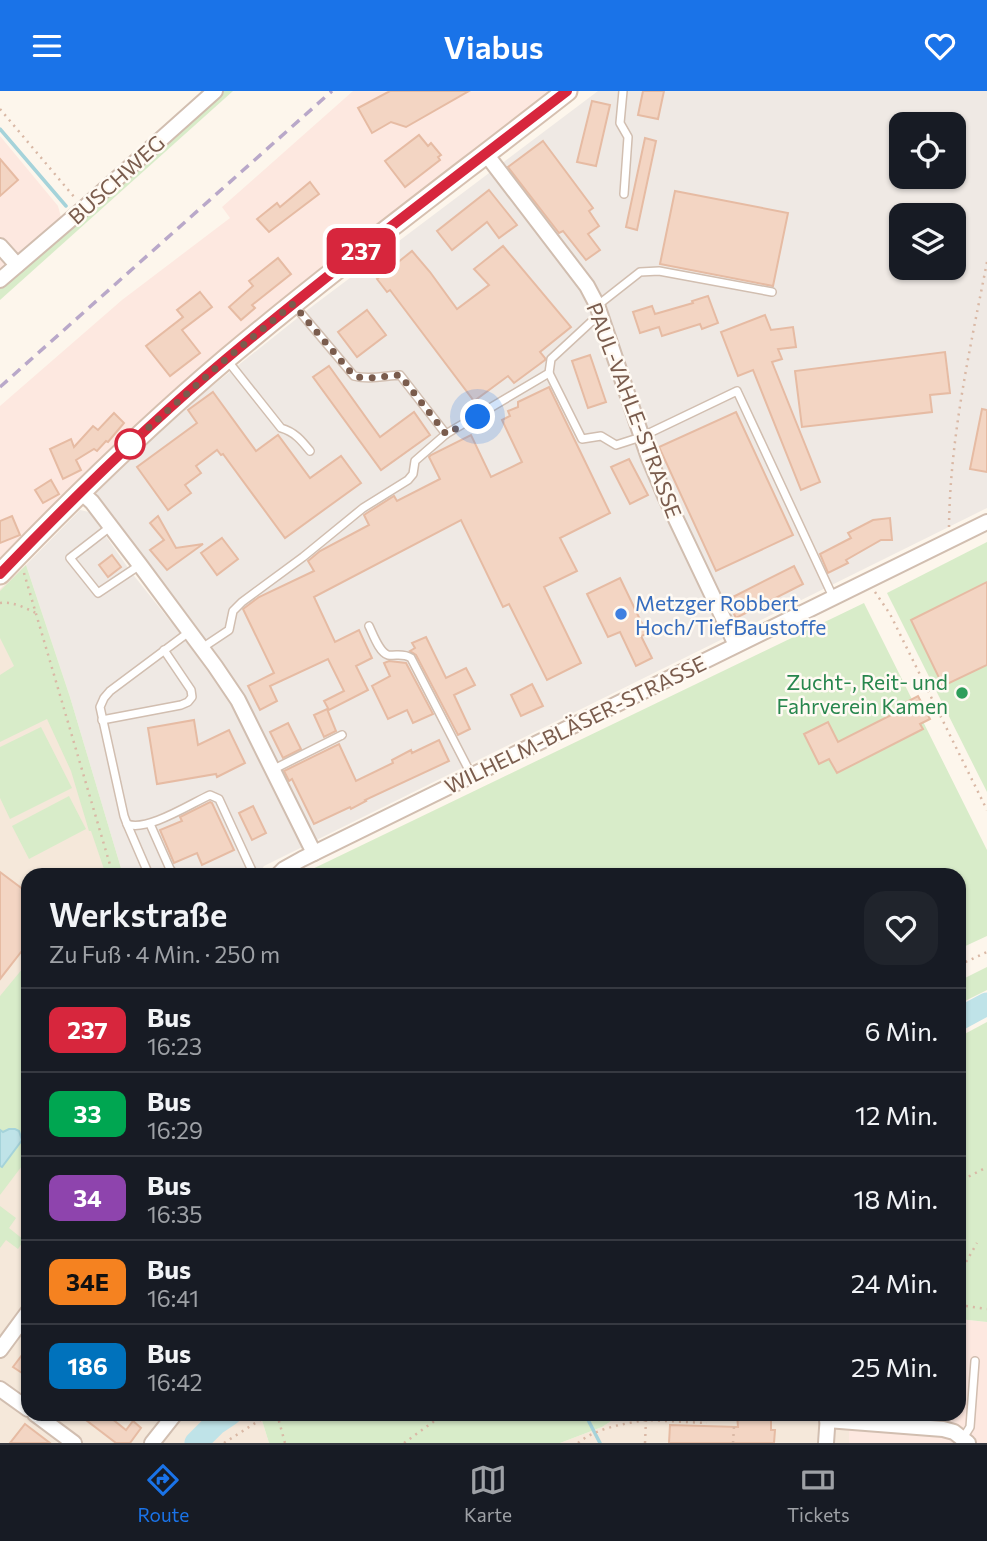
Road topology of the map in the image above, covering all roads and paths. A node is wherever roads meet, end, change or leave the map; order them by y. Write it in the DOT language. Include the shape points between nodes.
graph roads {
  1 [pos="215,91"];
  2 [pos="567,91"];
  3 [pos="623,91"];
  4 [pos="0,109"];
  5 [pos="486,154"];
  6 [pos="624,194"];
  7 [pos="84,208"];
  8 [pos="0,246"];
  9 [pos="987,262"];
  10 [pos="17,265"];
  11 [pos="0,280"];
  12 [pos="772,292"];
  13 [pos="293,304"];
  14 [pos="600,311"];
  15 [pos="226,359"];
  16 [pos="549,373"];
  17 [pos="446,434"];
  18 [pos="641,437"];
  19 [pos="310,451"];
  20 [pos="81,492"];
  21 [pos="987,522"];
  22 [pos="111,527"];
  23 [pos="949,540"];
  24 [pos="15,558"];
  25 [pos="140,565"];
  26 [pos="0,574"];
  27 [pos="867,581"];
  28 [pos="833,597"];
  29 [pos="0,603"];
  30 [pos="36,613"];
  31 [pos="369,626"];
  32 [pos="189,631"];
  33 [pos="736,645"];
  34 [pos="202,648"];
  35 [pos="164,650"];
  36 [pos="102,720"];
  37 [pos="342,735"];
  38 [pos="271,770"];
  39 [pos="471,774"];
  40 [pos="987,810"];
  41 [pos="127,824"];
  42 [pos="150,824"];
  43 [pos="314,853"];
  44 [pos="111,868"];
  45 [pos="146,868"];
  46 [pos="170,868"];
  47 [pos="251,868"];
  48 [pos="286,868"];
  49 [pos="987,952"];
  50 [pos="966,962"];
  51 [pos="987,1167"];
  52 [pos="966,1178"];
  53 [pos="977,1243"];
  54 [pos="966,1262"];
  55 [pos="966,1305"];
  56 [pos="987,1309"];
  57 [pos="21,1322"];
  58 [pos="0,1350"];
  59 [pos="975,1361"];
  60 [pos="0,1388"];
  61 [pos="21,1404"];
  62 [pos="44,1421"];
  63 [pos="169,1421"];
  64 [pos="258,1421"];
  65 [pos="278,1421"];
  66 [pos="434,1421"];
  67 [pos="641,1421"];
  68 [pos="646,1421"];
  69 [pos="666,1421"];
  70 [pos="828,1421"];
  71 [pos="866,1421"];
  72 [pos="636,1422"];
  73 [pos="707,1423"];
  74 [pos="734,1427"];
  75 [pos="965,1440"];
  76 [pos="74,1443"];
  77 [pos="152,1443"];
  78 [pos="224,1443"];
  79 [pos="285,1443"];
  80 [pos="404,1443"];
  81 [pos="578,1443"];
  82 [pos="645,1443"];
  83 [pos="733,1443"];
  84 [pos="826,1443"];
  1 -- 7 [label="street, BUSCHWEG"];
  2 -- 5 [label="street"];
  3 -- 6 [label="lane" via="621,123 628,137"];
  4 -- 7 [label="path"];
  5 -- 13 [label="street"];
  5 -- 14 [label="street, PAUL-VAHLE-STRASSE" via="587,286"];
  7 -- 10 [label="street, BUSCHWEG"];
  8 -- 10 [label="street"];
  9 -- 23 [label="path" via="959,410"];
  10 -- 11 [label="street, BUSCHWEG"];
  12 -- 14 [label="lane" via="646,271"];
  13 -- 15 [label="street"];
  13 -- 17 [label="lane" via="354,376 400,375"];
  14 -- 16 [label="lane" via="551,359"];
  14 -- 18 [label="street, PAUL-VAHLE-STRASSE"];
  15 -- 19 [label="lane" via="281,428 299,437"];
  15 -- 20 [label="street"];
  16 -- 17 [label="lane"];
  16 -- 18 [label="lane" via="582,439 601,436 617,445"];
  17 -- 34 [label="lane" via="415,461 408,480 363,508 242,602 233,611 229,630"];
  18 -- 28 [label="lane" via="737,391"];
  18 -- 33 [label="street, PAUL-VAHLE-STRASSE"];
  20 -- 22 [label="street"];
  20 -- 24 [label="street"];
  21 -- 23 [label="street, WILHELM-BLÄSER-STRASSE"];
  22 -- 25 [label="street"];
  22 -- 25 [label="lane" via="70,558 98,593"];
  23 -- 27 [label="street, WILHELM-BLÄSER-STRASSE"];
  24 -- 26 [label="street"];
  24 -- 30 [label="path"];
  25 -- 32 [label="street"];
  27 -- 28 [label="street, WILHELM-BLÄSER-STRASSE"];
  27 -- 40 [label="path" via="890,614"];
  28 -- 33 [label="street, WILHELM-BLÄSER-STRASSE"];
  29 -- 30 [label="path"];
  30 -- 44 [label="path"];
  31 -- 39 [label="lane" via="383,652 411,658"];
  32 -- 34 [label="street"];
  32 -- 35 [label="lane"];
  33 -- 39 [label="street, WILHELM-BLÄSER-STRASSE"];
  34 -- 38 [label="street" via="238,701"];
  35 -- 36 [label="lane" via="110,691 100,707"];
  35 -- 36 [label="lane" via="191,690 188,702"];
  36 -- 41 [label="lane"];
  37 -- 38 [label="lane"];
  38 -- 43 [label="street"];
  39 -- 43 [label="street, WILHELM-BLÄSER-STRASSE"];
  41 -- 42 [label="lane"];
  41 -- 45 [label="lane"];
  42 -- 46 [label="lane"];
  42 -- 47 [label="lane" via="210,795 219,799"];
  43 -- 48 [label="street, WILHELM-BLÄSER-STRASSE"];
  49 -- 50 [label="path"];
  51 -- 52 [label="path"];
  53 -- 54 [label="path"];
  55 -- 56 [label="path"];
  57 -- 58 [label="street"];
  59 -- 75 [label="lane"];
  60 -- 61 [label="street"];
  62 -- 76 [label="street"];
  63 -- 77 [label="street"];
  64 -- 78 [label="path"];
  65 -- 79 [label="path"];
  66 -- 80 [label="path"];
  67 -- 72 [label="path"];
  68 -- 82 [label="path"];
  69 -- 73 [label="path"];
  70 -- 84 [label="street"];
  71 -- 75 [label="street" via="943,1429"];
  72 -- 81 [label="path" via="587,1436"];
  74 -- 83 [label="path"];
}
